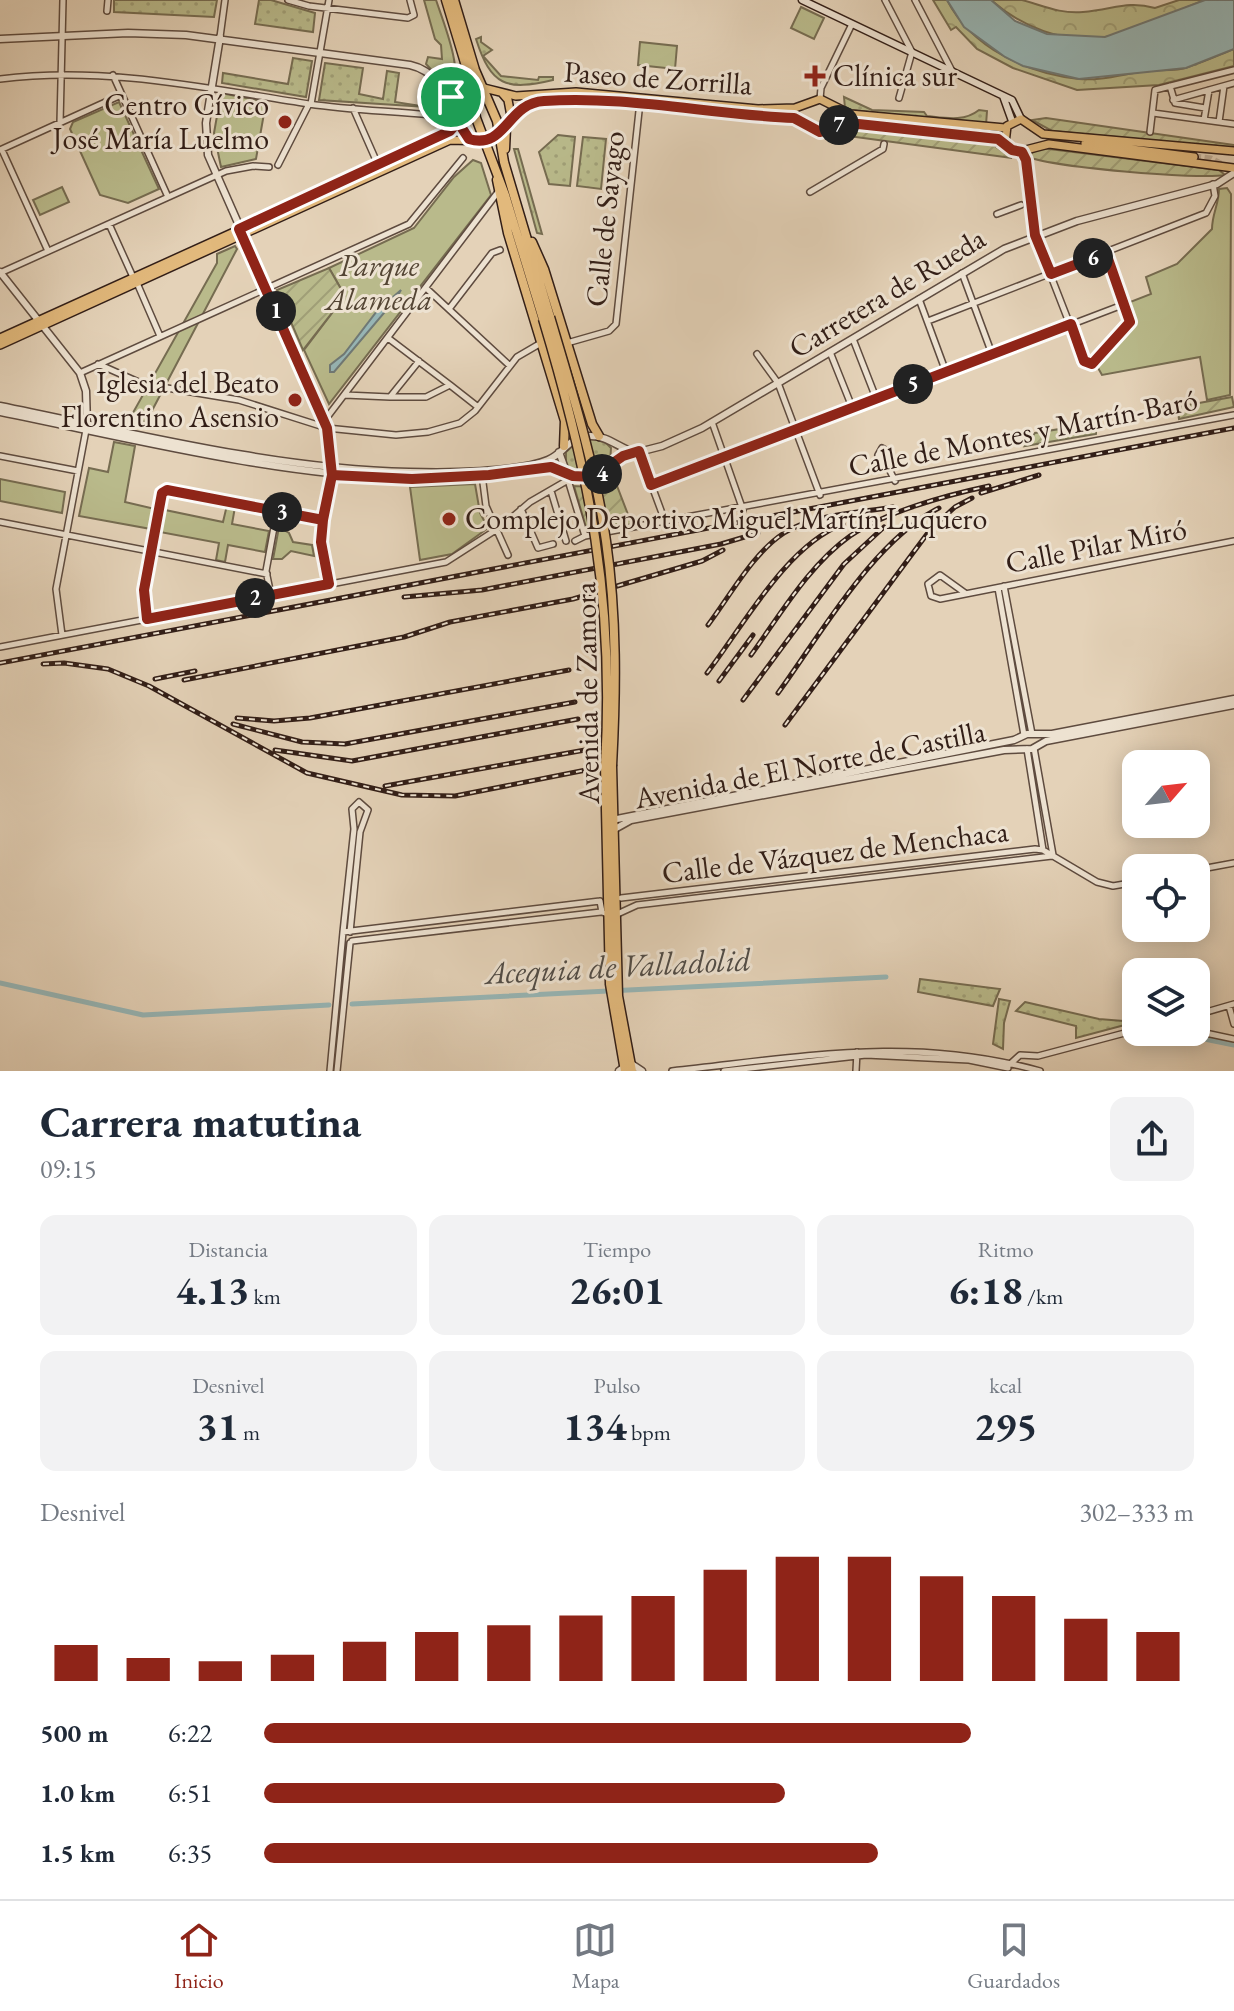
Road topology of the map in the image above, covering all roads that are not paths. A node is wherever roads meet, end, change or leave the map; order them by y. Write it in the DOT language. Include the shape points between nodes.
graph roads {
  1 [pos="63,0"];
  2 [pos="108,0"];
  3 [pos="225,0"];
  4 [pos="288,0"];
  5 [pos="329,0"];
  6 [pos="410,0"];
  7 [pos="446,0"];
  8 [pos="454,0"];
  9 [pos="802,0"];
  10 [pos="885,0"];
  11 [pos="915,0"];
  12 [pos="327,8"];
  13 [pos="107,11"];
  14 [pos="852,24"];
  15 [pos="59,35"];
  16 [pos="220,37"];
  17 [pos="0,39"];
  18 [pos="912,52"];
  19 [pos="319,53"];
  20 [pos="1234,70"];
  21 [pos="953,72"];
  22 [pos="60,74"];
  23 [pos="113,75"];
  24 [pos="0,79"];
  25 [pos="1234,83"];
  26 [pos="212,86"];
  27 [pos="1170,86"];
  28 [pos="1224,86"];
  29 [pos="484,88"];
  30 [pos="1209,90"];
  31 [pos="502,93"];
  32 [pos="121,95"];
  33 [pos="468,96"];
  34 [pos="451,97"];
  35 [pos="899,98"];
  36 [pos="820,99"];
  37 [pos="1173,100"];
  38 [pos="811,102"];
  39 [pos="310,104"];
  40 [pos="353,108"];
  41 [pos="1205,108"];
  42 [pos="835,109"];
  43 [pos="639,111"];
  44 [pos="458,113"];
  45 [pos="1153,113"];
  46 [pos="430,115"];
  47 [pos="511,116"];
  48 [pos="1017,120"];
  49 [pos="1204,120"];
  50 [pos="805,121"];
  51 [pos="458,122"];
  52 [pos="1219,122"];
  53 [pos="60,123"];
  54 [pos="1234,124"];
  55 [pos="833,125"];
  56 [pos="506,127"];
  57 [pos="1005,128"];
  58 [pos="1038,132"];
  59 [pos="1150,132"];
  60 [pos="499,134"];
  61 [pos="469,139"];
  62 [pos="485,141"];
  63 [pos="1005,143"];
  64 [pos="884,144"];
  65 [pos="1031,147"];
  66 [pos="1,150"];
  67 [pos="1234,151"];
  68 [pos="1022,152"];
  69 [pos="1194,157"];
  70 [pos="463,158"];
  71 [pos="278,165"];
  72 [pos="269,167"];
  73 [pos="379,167"];
  74 [pos="495,168"];
  75 [pos="1234,170"];
  76 [pos="214,176"];
  77 [pos="511,182"];
  78 [pos="1216,183"];
  79 [pos="1234,185"];
  80 [pos="498,192"];
  81 [pos="810,192"];
  82 [pos="168,197"];
  83 [pos="1026,205"];
  84 [pos="997,214"];
  85 [pos="522,219"];
  86 [pos="109,224"];
  87 [pos="240,232"];
  88 [pos="1035,235"];
  89 [pos="500,250"];
  90 [pos="48,251"];
  91 [pos="1106,253"];
  92 [pos="962,272"];
  93 [pos="0,273"];
  94 [pos="1051,274"];
  95 [pos="135,280"];
  96 [pos="426,288"];
  97 [pos="266,289"];
  98 [pos="919,299"];
  99 [pos="974,304"];
  100 [pos="1125,304"];
  101 [pos="449,309"];
  102 [pos="546,318"];
  103 [pos="928,321"];
  104 [pos="40,324"];
  105 [pos="1071,324"];
  106 [pos="160,336"];
  107 [pos="0,338"];
  108 [pos="388,338"];
  109 [pos="853,339"];
  110 [pos="541,343"];
  111 [pos="567,343"];
  112 [pos="0,345"];
  113 [pos="830,352"];
  114 [pos="757,354"];
  115 [pos="992,354"];
  116 [pos="419,361"];
  117 [pos="98,364"];
  118 [pos="510,366"];
  119 [pos="946,372"];
  120 [pos="80,373"];
  121 [pos="778,383"];
  122 [pos="450,385"];
  123 [pos="344,395"];
  124 [pos="390,397"];
  125 [pos="876,398"];
  126 [pos="0,406"];
  127 [pos="478,407"];
  128 [pos="852,407"];
  129 [pos="0,412"];
  130 [pos="1234,415"];
  131 [pos="325,420"];
  132 [pos="712,422"];
  133 [pos="87,426"];
  134 [pos="327,428"];
  135 [pos="795,428"];
  136 [pos="599,436"];
  137 [pos="612,443"];
  138 [pos="562,449"];
  139 [pos="636,452"];
  140 [pos="723,455"];
  141 [pos="0,456"];
  142 [pos="886,459"];
  143 [pos="613,464"];
  144 [pos="78,471"];
  145 [pos="332,472"];
  146 [pos="482,475"];
  147 [pos="566,476"];
  148 [pos="895,481"];
  149 [pos="651,485"];
  150 [pos="551,491"];
  151 [pos="820,495"];
  152 [pos="521,509"];
  153 [pos="743,510"];
  154 [pos="277,511"];
  155 [pos="323,520"];
  156 [pos="0,522"];
  157 [pos="666,524"];
  158 [pos="496,530"];
  159 [pos="66,536"];
  160 [pos="585,536"];
  161 [pos="566,541"];
  162 [pos="575,541"];
  163 [pos="1234,541"];
  164 [pos="553,544"];
  165 [pos="151,552"];
  166 [pos="508,555"];
  167 [pos="267,574"];
  168 [pos="329,584"];
  169 [pos="1001,587"];
  170 [pos="965,593"];
  171 [pos="271,595"];
  172 [pos="147,619"];
  173 [pos="62,635"];
  174 [pos="0,647"];
  175 [pos="1234,699"];
  176 [pos="1234,705"];
  177 [pos="1033,735"];
  178 [pos="1023,737"];
  179 [pos="1030,747"];
  180 [pos="608,766"];
  181 [pos="612,804"];
  182 [pos="626,815"];
  183 [pos="609,826"];
  184 [pos="1043,853"];
  185 [pos="1053,856"];
  186 [pos="1234,863"];
  187 [pos="1210,867"];
  188 [pos="1122,883"];
  189 [pos="611,897"];
  190 [pos="612,913"];
  191 [pos="348,932"];
  192 [pos="341,940"];
  193 [pos="351,942"];
  194 [pos="1232,1005"];
  195 [pos="1210,1011"];
  196 [pos="1234,1024"];
  197 [pos="1122,1034"];
  198 [pos="1210,1034"];
  199 [pos="1234,1039"];
  200 [pos="857,1052"];
  201 [pos="1034,1057"];
  202 [pos="1009,1067"];
  203 [pos="624,1069"];
  204 [pos="330,1071"];
  205 [pos="337,1071"];
  206 [pos="642,1071"];
  207 [pos="672,1071"];
  208 [pos="724,1071"];
  209 [pos="856,1071"];
  210 [pos="1039,1071"];
  1 -- 15 [label="street"];
  2 -- 13 [label="street"];
  3 -- 16 [label="street"];
  4 -- 12 [label="street"];
  5 -- 12 [label="street"];
  6 -- 12 [label="street" via="411,18"];
  7 -- 33 [label="highway, Avenida de Zamora"];
  8 -- 29 [label="highway, Avenida de Zamora"];
  9 -- 14 [label="street"];
  10 -- 18 [label="street"];
  11 -- 21 [label="street"];
  12 -- 19 [label="street"];
  14 -- 18 [label="street"];
  14 -- 36 [label="street"];
  15 -- 16 [label="street"];
  15 -- 17 [label="street"];
  15 -- 22 [label="street"];
  16 -- 19 [label="street"];
  16 -- 26 [label="street"];
  18 -- 21 [label="street"];
  18 -- 35 [label="street"];
  19 -- 34 [label="street" via="421,68"];
  19 -- 39 [label="street"];
  20 -- 27 [label="street"];
  21 -- 48 [label="street" via="1012,100"];
  22 -- 23 [label="street"];
  22 -- 24 [label="street"];
  22 -- 53 [label="street"];
  23 -- 26 [label="street"];
  23 -- 32 [label="street"];
  25 -- 28 [label="street"];
  26 -- 39 [label="street"];
  26 -- 76 [label="street" via="206,136"];
  27 -- 37 [label="street"];
  27 -- 45 [label="street" via="1155,90"];
  28 -- 30 [label="street"];
  28 -- 52 [label="street"];
  29 -- 31 [label="main road, Paseo de Zorrilla"];
  29 -- 33 [label="main road"];
  29 -- 60 [label="highway, Avenida de Zamora"];
  30 -- 37 [label="street"];
  30 -- 41 [label="street"];
  31 -- 38 [label="main road, Paseo de Zorrilla" via="576,92 758,109"];
  31 -- 47 [label="main road"];
  32 -- 53 [label="street"];
  32 -- 82 [label="street"];
  33 -- 34 [label="street"];
  33 -- 44 [label="main road"];
  33 -- 62 [label="highway, Avenida de Zamora"];
  34 -- 44 [label="street"];
  36 -- 38 [label="main road, Paseo de Zorrilla"];
  36 -- 42 [label="main road"];
  37 -- 41 [label="street"];
  38 -- 50 [label="main road"];
  39 -- 40 [label="street"];
  39 -- 71 [label="street"];
  40 -- 46 [label="street"];
  40 -- 73 [label="street"];
  41 -- 49 [label="street"];
  42 -- 55 [label="main road"];
  42 -- 57 [label="main road"];
  43 -- 111 [label="street, Calle de Sayago" via="616,324"];
  44 -- 51 [label="main road"];
  45 -- 49 [label="street"];
  45 -- 59 [label="street"];
  47 -- 50 [label="main road, Paseo de Zorrilla" via="533,102 572,99"];
  47 -- 56 [label="main road"];
  48 -- 57 [label="main road"];
  48 -- 58 [label="main road"];
  49 -- 52 [label="street"];
  50 -- 55 [label="main road, Paseo de Zorrilla" via="817,131"];
  51 -- 61 [label="main road"];
  51 -- 73 [label="main road" via="439,138"];
  52 -- 54 [label="street"];
  53 -- 66 [label="street"];
  55 -- 63 [label="main road, Paseo de Zorrilla" via="988,137"];
  56 -- 60 [label="main road"];
  56 -- 77 [label="highway"];
  57 -- 63 [label="main road"];
  58 -- 65 [label="main road"];
  58 -- 67 [label="main road"];
  58 -- 69 [label="main road"];
  60 -- 62 [label="main road"];
  60 -- 77 [label="highway, Avenida de Zamora"];
  61 -- 62 [label="main road"];
  61 -- 87 [label="main road" via="450,140"];
  62 -- 74 [label="highway, Avenida de Zamora"];
  63 -- 68 [label="main road, Paseo de Zorrilla"];
  64 -- 81 [label="street"];
  65 -- 68 [label="main road"];
  65 -- 75 [label="main road" via="1049,144"];
  66 -- 90 [label="street"];
  68 -- 83 [label="street" via="1028,169"];
  70 -- 97 [label="street" via="409,224"];
  72 -- 76 [label="street" via="237,168"];
  73 -- 87 [label="main road"];
  74 -- 80 [label="highway"];
  74 -- 102 [label="highway, Avenida de Zamora"];
  75 -- 78 [label="street, Carretera de Rueda"];
  76 -- 82 [label="street"];
  76 -- 87 [label="street"];
  77 -- 85 [label="highway, Avenida de Zamora"];
  78 -- 79 [label="street, Carretera de Rueda"];
  78 -- 88 [label="street, Carretera de Rueda"];
  78 -- 91 [label="street" via="1206,213"];
  80 -- 96 [label="street"];
  80 -- 110 [label="highway"];
  82 -- 86 [label="street"];
  83 -- 84 [label="street"];
  83 -- 88 [label="street"];
  85 -- 102 [label="highway, Avenida de Zamora"];
  85 -- 111 [label="highway"];
  86 -- 90 [label="street"];
  86 -- 95 [label="street"];
  87 -- 95 [label="main road"];
  87 -- 97 [label="street"];
  88 -- 92 [label="street, Carretera de Rueda"];
  88 -- 94 [label="street"];
  89 -- 101 [label="street" via="492,253"];
  90 -- 93 [label="street"];
  91 -- 94 [label="street"];
  91 -- 100 [label="street"];
  92 -- 98 [label="street, Carretera de Rueda"];
  92 -- 99 [label="street"];
  93 -- 104 [label="street"];
  94 -- 99 [label="street"];
  94 -- 105 [label="street"];
  95 -- 104 [label="main road"];
  95 -- 106 [label="street"];
  96 -- 101 [label="street"];
  96 -- 108 [label="street"];
  97 -- 106 [label="street"];
  97 -- 131 [label="street"];
  98 -- 103 [label="street"];
  98 -- 109 [label="street, Carretera de Rueda"];
  99 -- 103 [label="street"];
  99 -- 115 [label="street"];
  100 -- 105 [label="street"];
  100 -- 105 [label="street" via="1131,320 1091,365 1084,361"];
  101 -- 118 [label="street"];
  102 -- 180 [label="highway, Avenida de Zamora, bridge" via="589,451 606,543 616,669"];
  103 -- 119 [label="street"];
  104 -- 107 [label="main road"];
  104 -- 112 [label="main road"];
  104 -- 120 [label="street"];
  105 -- 115 [label="street"];
  106 -- 117 [label="street"];
  108 -- 116 [label="street"];
  108 -- 123 [label="street"];
  109 -- 113 [label="street, Carretera de Rueda"];
  109 -- 125 [label="street"];
  110 -- 118 [label="street"];
  110 -- 138 [label="highway" via="565,421"];
  111 -- 136 [label="highway"];
  113 -- 121 [label="street, Carretera de Rueda"];
  113 -- 128 [label="street"];
  114 -- 121 [label="street"];
  115 -- 119 [label="street"];
  116 -- 122 [label="street"];
  116 -- 124 [label="street"];
  117 -- 120 [label="street"];
  117 -- 134 [label="street" via="143,384 239,400"];
  118 -- 127 [label="street"];
  119 -- 125 [label="street"];
  120 -- 133 [label="street"];
  121 -- 132 [label="street, Carretera de Rueda"];
  121 -- 135 [label="street"];
  122 -- 124 [label="street" via="426,397"];
  122 -- 127 [label="street"];
  123 -- 124 [label="street"];
  123 -- 131 [label="street"];
  125 -- 128 [label="street"];
  126 -- 133 [label="street"];
  127 -- 134 [label="street" via="460,423 428,432 380,435"];
  128 -- 135 [label="street"];
  129 -- 133 [label="street"];
  130 -- 148 [label="street, Calle de Montes y Martín-Baró"];
  131 -- 134 [label="street"];
  132 -- 139 [label="street, Carretera de Rueda" via="680,439"];
  132 -- 140 [label="street"];
  133 -- 144 [label="street"];
  133 -- 145 [label="street"];
  134 -- 145 [label="street"];
  135 -- 140 [label="street"];
  135 -- 151 [label="street"];
  136 -- 137 [label="street"];
  136 -- 138 [label="street" via="580,437"];
  137 -- 139 [label="street"];
  137 -- 143 [label="street"];
  138 -- 145 [label="street" via="543,461 476,470"];
  138 -- 147 [label="street"];
  139 -- 143 [label="street, Carretera de Rueda"];
  139 -- 149 [label="street"];
  140 -- 149 [label="street"];
  140 -- 153 [label="street"];
  141 -- 144 [label="street"];
  142 -- 148 [label="street"];
  143 -- 147 [label="street" via="593,477"];
  144 -- 159 [label="street"];
  145 -- 146 [label="street" via="412,479"];
  145 -- 155 [label="street"];
  146 -- 147 [label="street" via="551,467"];
  146 -- 158 [label="street"];
  147 -- 150 [label="street"];
  147 -- 160 [label="street"];
  148 -- 151 [label="street, Calle de Montes y Martín-Baró"];
  149 -- 157 [label="street"];
  150 -- 152 [label="street"];
  150 -- 161 [label="street"];
  151 -- 153 [label="street, Calle de Montes y Martín-Baró"];
  152 -- 158 [label="street"];
  152 -- 164 [label="street" via="538,548"];
  153 -- 157 [label="street, Calle de Montes y Martín-Baró"];
  154 -- 155 [label="street"];
  154 -- 165 [label="street" via="164,491"];
  154 -- 167 [label="street"];
  155 -- 168 [label="street" via="321,542"];
  156 -- 159 [label="street"];
  157 -- 160 [label="street, Calle de Montes y Martín-Baró"];
  158 -- 166 [label="street"];
  158 -- 168 [label="street" via="453,559"];
  159 -- 165 [label="street"];
  159 -- 173 [label="street" via="56,589"];
  160 -- 162 [label="street, Calle de Montes y Martín-Baró"];
  163 -- 169 [label="street, Calle Pilar Miró"];
  165 -- 167 [label="street"];
  165 -- 172 [label="street" via="144,590"];
  167 -- 171 [label="street"];
  168 -- 171 [label="street"];
  169 -- 170 [label="street, Calle Pilar Miró"];
  169 -- 177 [label="street"];
  169 -- 178 [label="street"];
  170 -- 170 [label="street, Calle Pilar Miró" via="940,575 928,584 936,599"];
  171 -- 172 [label="street"];
  172 -- 173 [label="street"];
  173 -- 174 [label="street"];
  175 -- 177 [label="street, Avenida de El Norte de Castilla"];
  176 -- 179 [label="street, Avenida de El Norte de Castilla"];
  177 -- 178 [label="street, Avenida de El Norte de Castilla"];
  177 -- 179 [label="street"];
  178 -- 179 [label="street, Avenida de El Norte de Castilla"];
  178 -- 182 [label="street, Avenida de El Norte de Castilla"];
  179 -- 183 [label="street, Avenida de El Norte de Castilla"];
  179 -- 184 [label="street"];
  179 -- 185 [label="street"];
  180 -- 181 [label="highway, Avenida de Zamora"];
  180 -- 183 [label="highway, Avenida de Zamora"];
  181 -- 182 [label="street, Avenida de El Norte de Castilla"];
  181 -- 183 [label="highway, Avenida de Zamora"];
  182 -- 183 [label="street, Avenida de El Norte de Castilla"];
  183 -- 189 [label="highway, Avenida de Zamora"];
  184 -- 185 [label="street, Calle de Vázquez de Menchaca"];
  184 -- 189 [label="street, Calle de Vázquez de Menchaca"];
  184 -- 190 [label="street, Calle de Vázquez de Menchaca"];
  185 -- 188 [label="street, Calle de Vázquez de Menchaca" via="1106,885"];
  186 -- 187 [label="street"];
  189 -- 190 [label="highway, Avenida de Zamora"];
  189 -- 190 [label="street"];
  189 -- 191 [label="street, Calle de Vázquez de Menchaca"];
  190 -- 193 [label="street, Calle de Vázquez de Menchaca"];
  190 -- 203 [label="highway, Avenida de Zamora" via="614,997"];
  191 -- 191 [label="street" via="360,832 368,810 359,802 351,810"];
  191 -- 192 [label="street"];
  191 -- 193 [label="street"];
  192 -- 193 [label="street"];
  192 -- 204 [label="street"];
  193 -- 205 [label="street"];
  194 -- 195 [label="street"];
  194 -- 196 [label="street"];
  197 -- 201 [label="street"];
  198 -- 199 [label="street"];
  200 -- 202 [label="street" via="962,1053"];
  200 -- 207 [label="street"];
  200 -- 208 [label="street"];
  200 -- 209 [label="street"];
  201 -- 202 [label="street" via="1020,1055"];
  201 -- 210 [label="street"];
  202 -- 210 [label="street"];
  203 -- 206 [label="street"];
}
